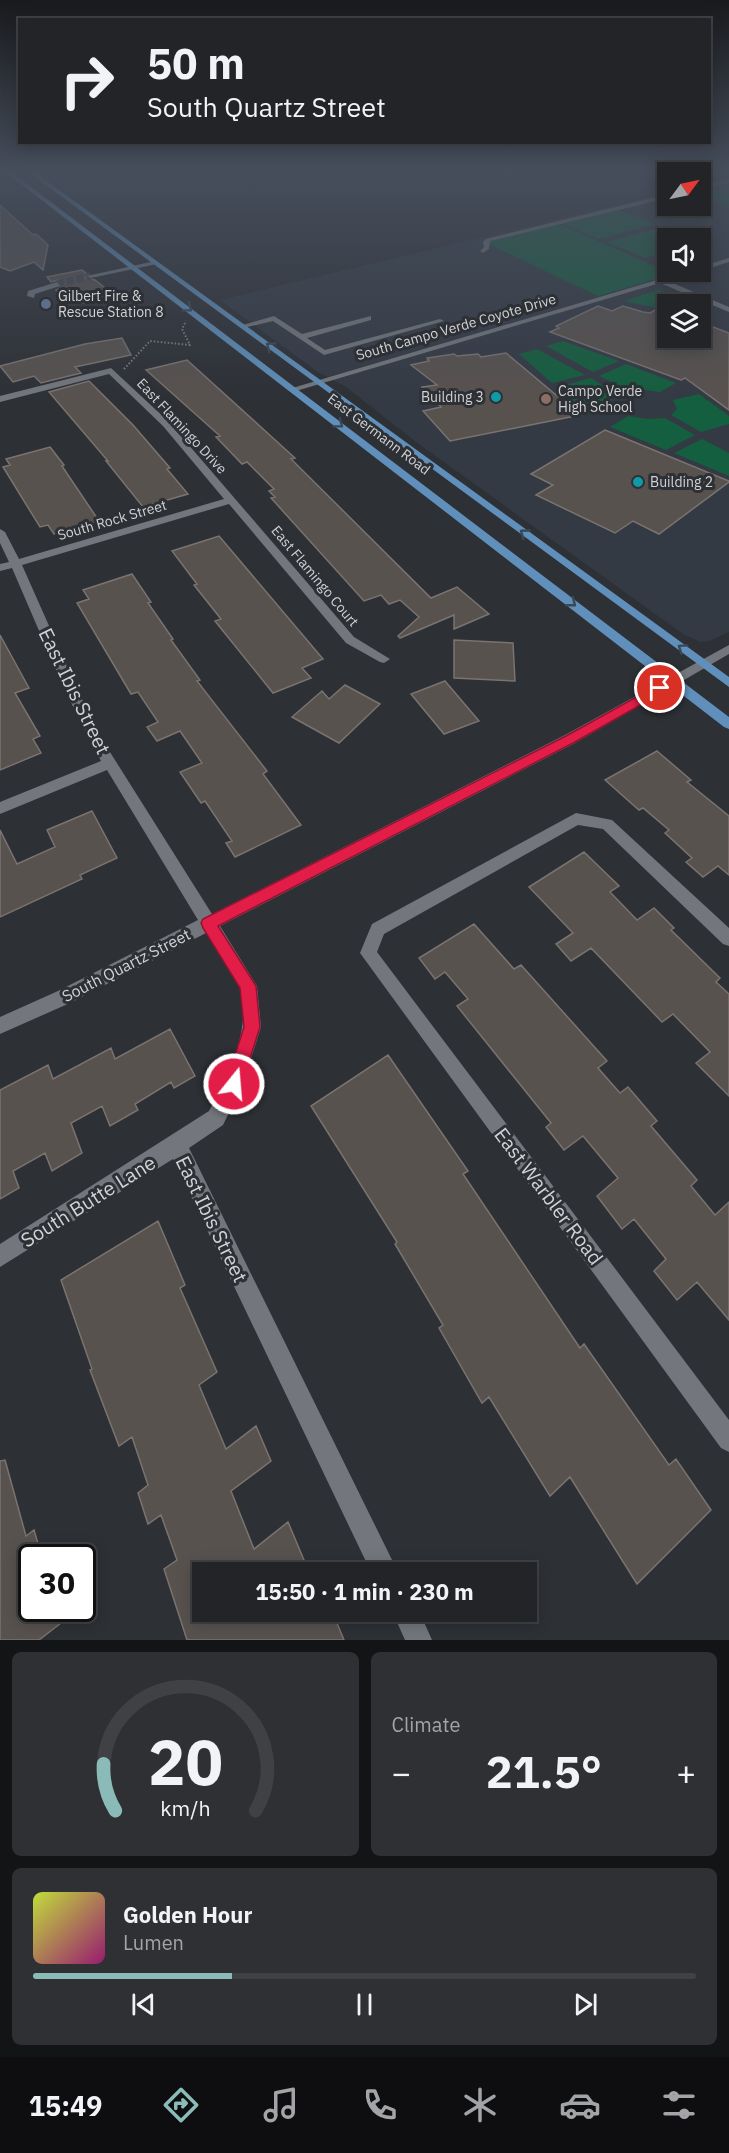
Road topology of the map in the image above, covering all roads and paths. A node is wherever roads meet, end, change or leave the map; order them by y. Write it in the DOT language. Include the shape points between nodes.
graph roads {
  1 [pos="108,248"];
  2 [pos="135,248"];
  3 [pos="487,248"];
  4 [pos="483,250"];
  5 [pos="729,260"];
  6 [pos="155,262"];
  7 [pos="711,266"];
  8 [pos="135,267"];
  9 [pos="91,276"];
  10 [pos="659,282"];
  11 [pos="664,282"];
  12 [pos="57,284"];
  13 [pos="31,296"];
  14 [pos="729,310"];
  15 [pos="201,318"];
  16 [pos="368,318"];
  17 [pos="440,321"];
  18 [pos="243,326"];
  19 [pos="301,337"];
  20 [pos="111,371"];
  21 [pos="317,381"];
  22 [pos="292,388"];
  23 [pos="0,399"];
  24 [pos="232,500"];
  25 [pos="0,532"];
  26 [pos="8,566"];
  27 [pos="729,649"];
  28 [pos="384,659"];
  29 [pos="703,664"];
  30 [pos="673,681"];
  31 [pos="729,682"];
  32 [pos="729,724"];
  33 [pos="110,763"];
  34 [pos="0,808"];
  35 [pos="208,923"];
  36 [pos="729,939"];
  37 [pos="0,1026"];
  38 [pos="177,1145"];
  39 [pos="0,1256"];
  40 [pos="729,1440"];
  41 [pos="380,1562"];
  42 [pos="410,1622"];
  43 [pos="419,1640"];
  1 -- 8 [label="main road, East Germann Road"];
  2 -- 6 [label="main road, East Germann Road"];
  3 -- 4 [label="street"];
  5 -- 7 [label="street"];
  6 -- 8 [label="street"];
  6 -- 18 [label="main road, East Germann Road"];
  8 -- 9 [label="street"];
  8 -- 15 [label="main road, East Germann Road, one-way"];
  10 -- 21 [label="street, South Campo Verde Coyote Drive"];
  11 -- 14 [label="street"];
  12 -- 13 [label="street" via="38,289"];
  15 -- 20 [label="path" via="186,321 183,326 190,345 150,340 126,369"];
  15 -- 22 [label="main road, East Germann Road"];
  16 -- 19 [label="street"];
  17 -- 19 [label="street" via="324,353"];
  18 -- 19 [label="street" via="274,318"];
  21 -- 18 [label="main road, East Germann Road, one-way"];
  20 -- 23 [label="street"];
  20 -- 24 [label="street, East Flamingo Drive" via="166,424"];
  21 -- 22 [label="street, South Campo Verde Coyote Drive"];
  29 -- 21 [label="main road, East Germann Road, one-way"];
  22 -- 30 [label="main road, East Germann Road, one-way"];
  24 -- 26 [label="street, South Rock Street"];
  24 -- 28 [label="street, East Flamingo Court" via="350,640"];
  25 -- 26 [label="street, East Ibis Street"];
  26 -- 33 [label="street, East Ibis Street"];
  27 -- 29 [label="street, South Quartz Street"];
  29 -- 30 [label="street, South Quartz Street"];
  29 -- 31 [label="main road, East Germann Road"];
  30 -- 32 [label="main road, East Germann Road"];
  30 -- 35 [label="street, South Quartz Street" via="570,739"];
  33 -- 34 [label="street"];
  33 -- 35 [label="street, East Ibis Street"];
  35 -- 37 [label="street, South Quartz Street" via="64,998"];
  35 -- 38 [label="street, East Ibis Street" via="248,986 252,1027 234,1084 216,1118"];
  36 -- 40 [label="street, East Warbler Road" via="608,824 576,819 378,929 368,952"];
  38 -- 39 [label="street, South Butte Lane"];
  38 -- 41 [label="street, East Ibis Street"];
  42 -- 43 [label="street"];
}
